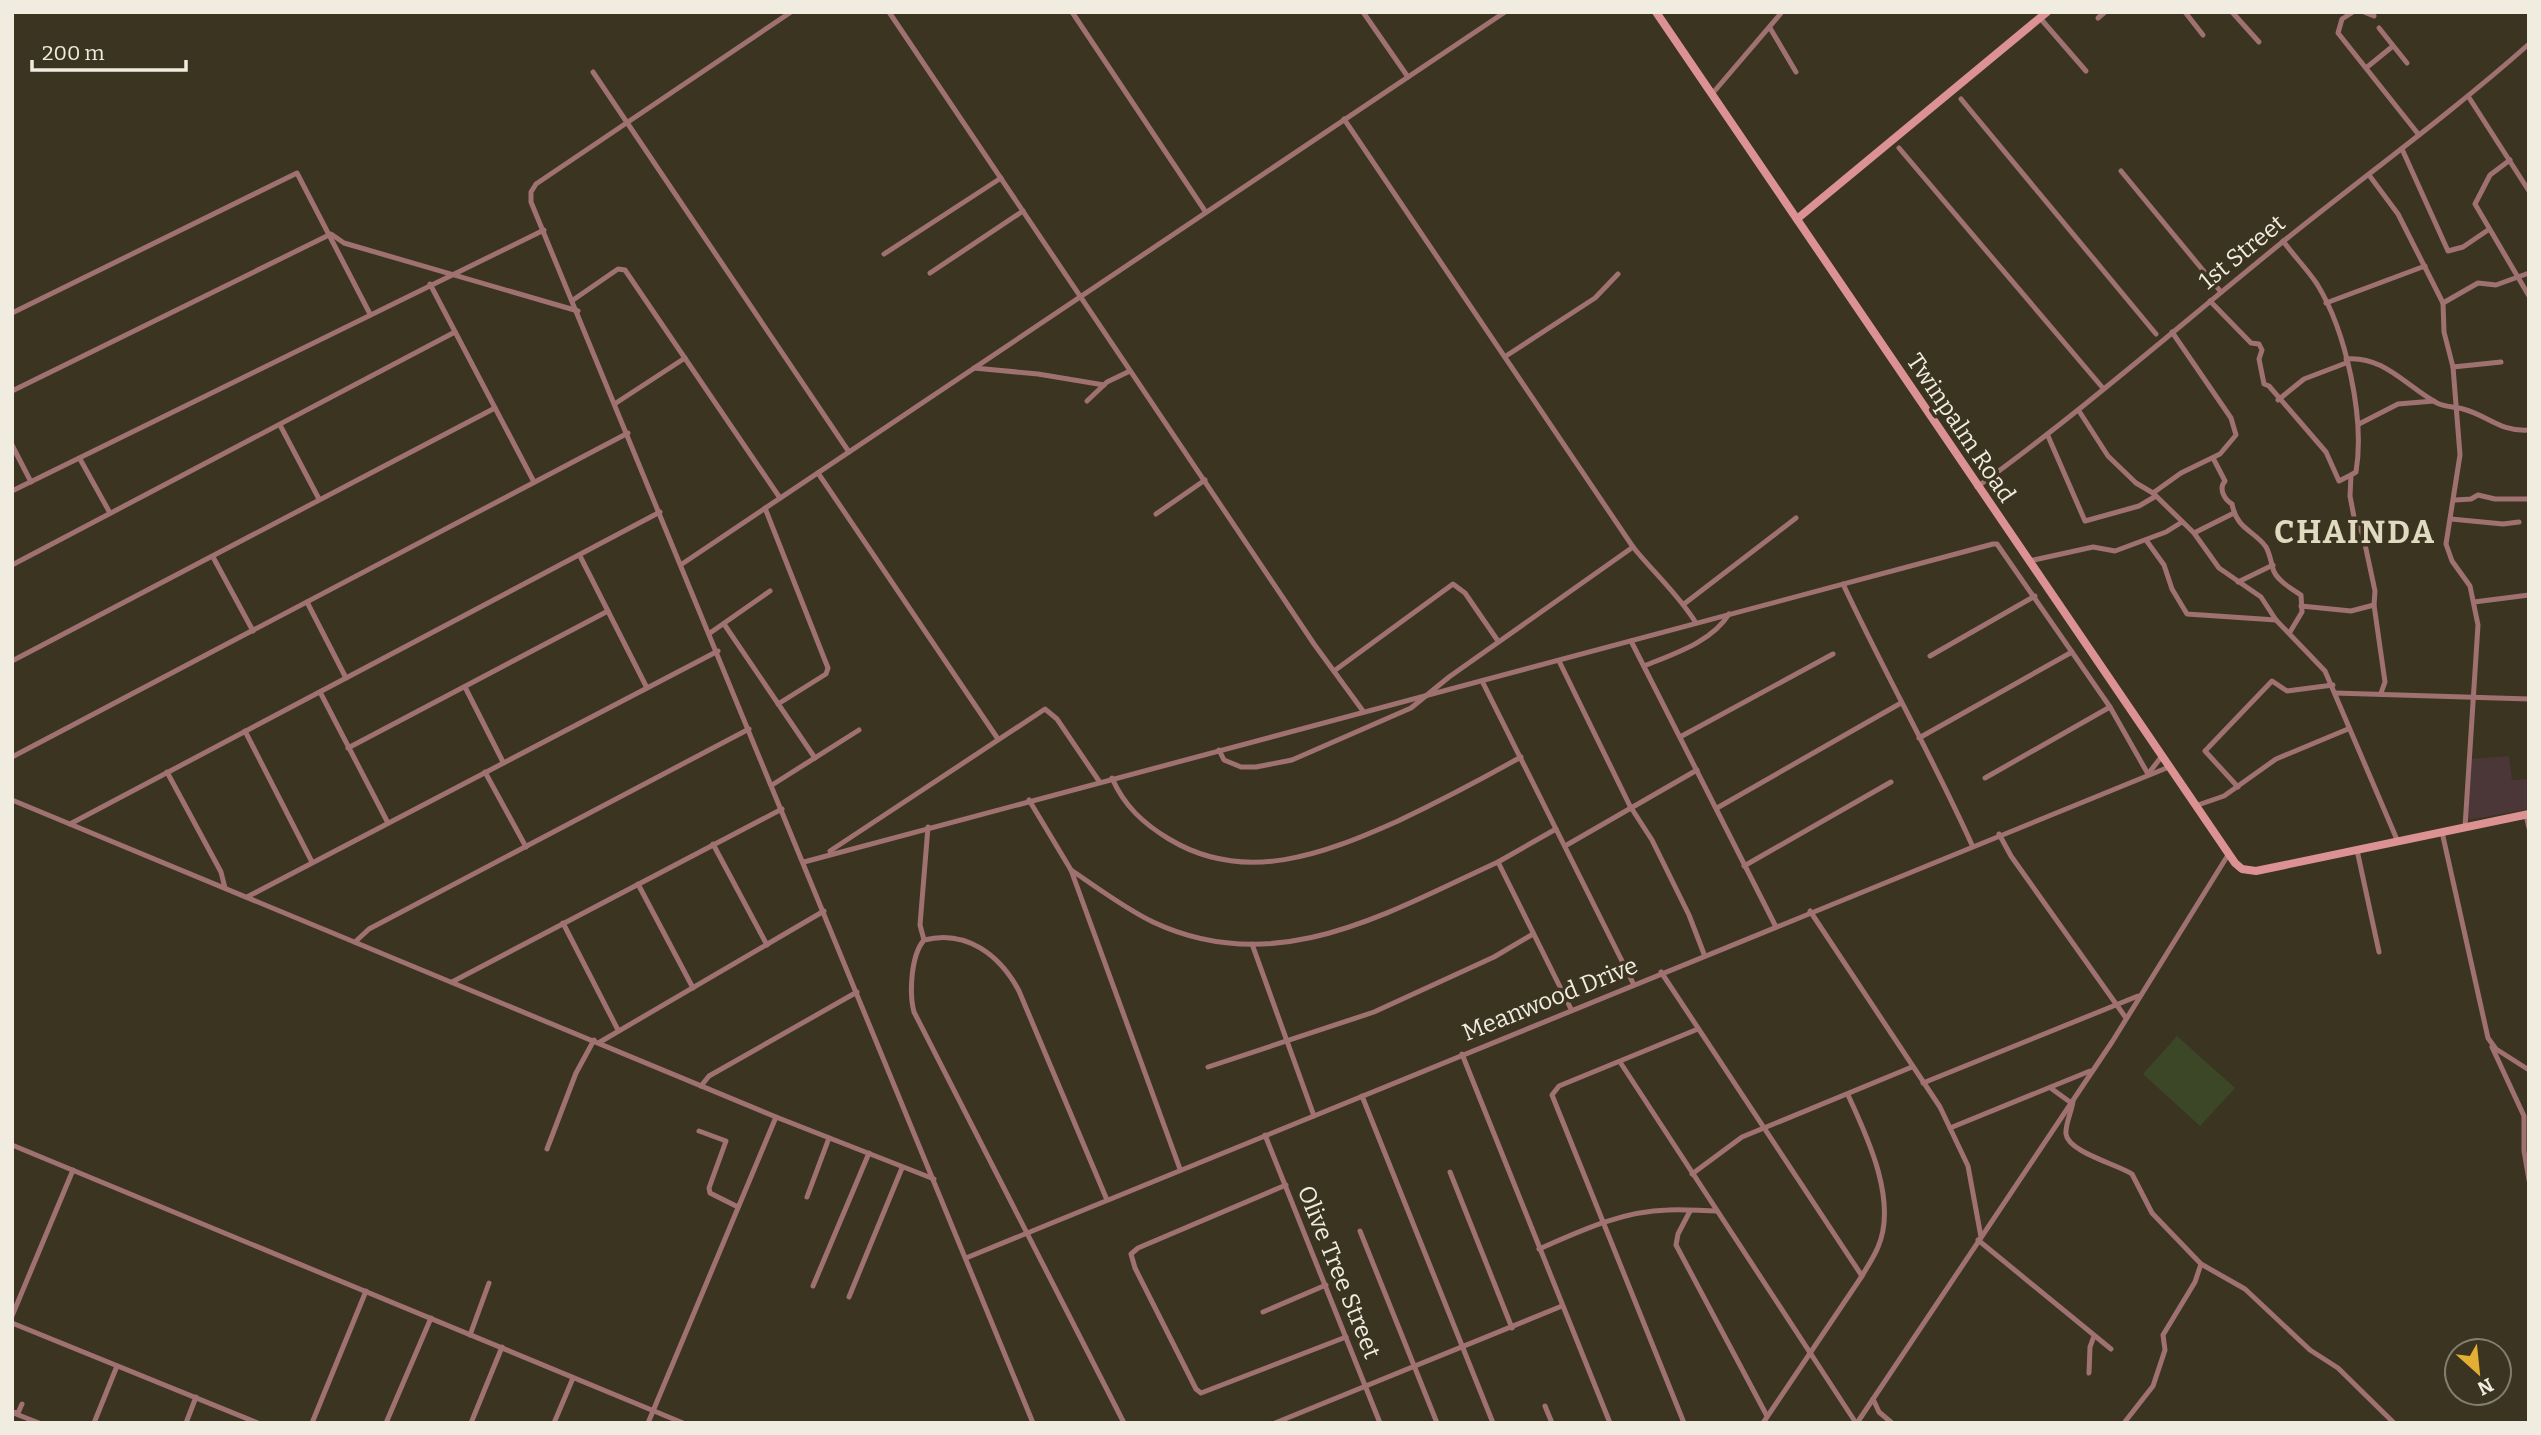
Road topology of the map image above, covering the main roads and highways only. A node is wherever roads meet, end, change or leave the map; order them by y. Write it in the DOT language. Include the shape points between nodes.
graph roads {
  1 [pos="1656,12"];
  2 [pos="2044,15"];
  3 [pos="1797,219"];
  4 [pos="2527,815"];
  1 -- 3 [label="main road, Twinpalm Road"];
  2 -- 3 [label="main road"];
  3 -- 4 [label="main road, Twinpalm Road" via="2228,855 2242,869 2256,871"];
}
